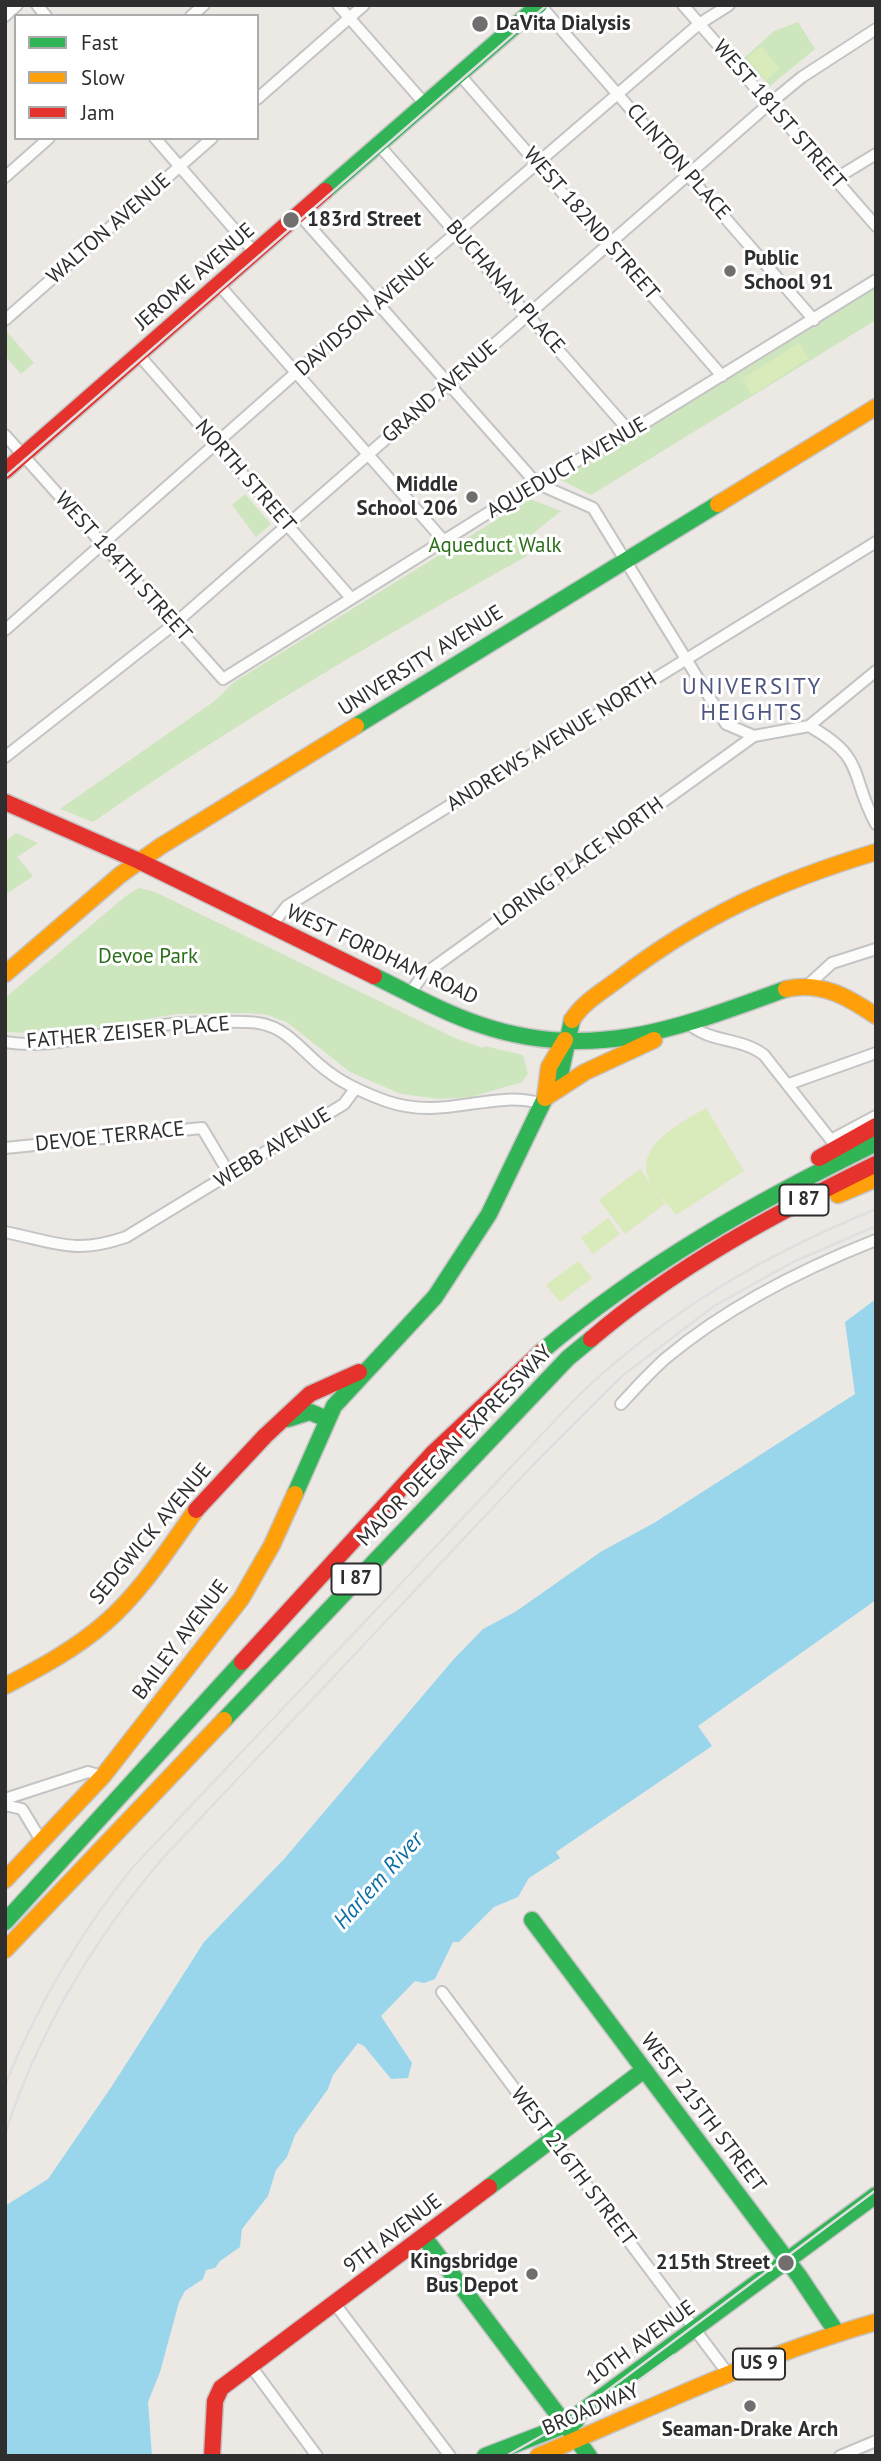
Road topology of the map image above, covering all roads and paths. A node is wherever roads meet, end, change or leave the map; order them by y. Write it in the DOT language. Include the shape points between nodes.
graph roads {
  1 [pos="17,5"];
  2 [pos="338,5"];
  3 [pos="364,5"];
  4 [pos="539,5"];
  5 [pos="682,5"];
  6 [pos="729,5"];
  7 [pos="5,16"];
  8 [pos="350,18"];
  9 [pos="699,24"];
  10 [pos="876,29"];
  11 [pos="459,74"];
  12 [pos="619,93"];
  13 [pos="259,97"];
  14 [pos="425,104"];
  15 [pos="769,104"];
  16 [pos="47,140"];
  17 [pos="157,140"];
  18 [pos="210,140"];
  19 [pos="378,144"];
  20 [pos="876,154"];
  21 [pos="539,164"];
  22 [pos="180,166"];
  23 [pos="689,174"];
  24 [pos="5,177"];
  25 [pos="835,178"];
  26 [pos="299,214"];
  27 [pos="876,226"];
  28 [pos="458,234"];
  29 [pos="608,244"];
  30 [pos="254,253"];
  31 [pos="876,280"];
  32 [pos="219,285"];
  33 [pos="377,301"];
  34 [pos="529,315"];
  35 [pos="5,320"];
  36 [pos="814,320"];
  37 [pos="138,354"];
  38 [pos="298,374"];
  39 [pos="722,376"];
  40 [pos="448,385"];
  41 [pos="876,407"];
  42 [pos="630,432"];
  43 [pos="5,435"];
  44 [pos="218,444"];
  45 [pos="368,455"];
  46 [pos="23,456"];
  47 [pos="5,471"];
  48 [pos="536,483"];
  49 [pos="288,524"];
  50 [pos="444,541"];
  51 [pos="876,542"];
  52 [pos="103,545"];
  53 [pos="623,562"];
  54 [pos="351,598"];
  55 [pos="173,625"];
  56 [pos="5,630"];
  57 [pos="685,660"];
  58 [pos="876,671"];
  59 [pos="223,679"];
  60 [pos="809,726"];
  61 [pos="754,736"];
  62 [pos="5,757"];
  63 [pos="5,802"];
  64 [pos="876,824"];
  65 [pos="876,852"];
  66 [pos="139,861"];
  67 [pos="271,926"];
  68 [pos="876,949"];
  69 [pos="5,974"];
  70 [pos="808,985"];
  71 [pos="410,993"];
  72 [pos="876,1016"];
  73 [pos="685,1024"];
  74 [pos="565,1040"];
  75 [pos="5,1042"];
  76 [pos="876,1053"];
  77 [pos="789,1084"];
  78 [pos="355,1089"];
  79 [pos="544,1101"];
  80 [pos="876,1116"];
  81 [pos="876,1126"];
  82 [pos="876,1143"];
  83 [pos="5,1148"];
  84 [pos="876,1164"];
  85 [pos="230,1175"];
  86 [pos="876,1180"];
  87 [pos="708,1231"];
  88 [pos="5,1232"];
  89 [pos="733,1238"];
  90 [pos="876,1240"];
  91 [pos="365,1370"];
  92 [pos="340,1396"];
  93 [pos="304,1399"];
  94 [pos="621,1404"];
  95 [pos="327,1419"];
  96 [pos="285,1420"];
  97 [pos="5,1686"];
  98 [pos="103,1776"];
  99 [pos="21,1793"];
  100 [pos="5,1799"];
  101 [pos="11,1805"];
  102 [pos="42,1842"];
  103 [pos="5,1880"];
  104 [pos="532,1920"];
  105 [pos="5,1922"];
  106 [pos="5,1950"];
  107 [pos="442,1992"];
  108 [pos="644,2070"];
  109 [pos="551,2138"];
  110 [pos="876,2195"];
  111 [pos="424,2237"];
  112 [pos="787,2260"];
  113 [pos="335,2304"];
  114 [pos="876,2322"];
  115 [pos="695,2329"];
  116 [pos="837,2333"];
  117 [pos="250,2365"];
  118 [pos="729,2375"];
  119 [pos="662,2403"];
  120 [pos="565,2424"];
  121 [pos="575,2438"];
  122 [pos="876,2441"];
  123 [pos="212,2456"];
  124 [pos="317,2456"];
  125 [pos="450,2456"];
  126 [pos="485,2456"];
  127 [pos="538,2456"];
  128 [pos="589,2456"];
  129 [pos="840,2456"];
  1 -- 7 [label="street"];
  2 -- 8 [label="street"];
  3 -- 8 [label="street"];
  4 -- 11 [label="main road, JEROME AVENUE"];
  4 -- 12 [label="street, CLINTON PLACE"];
  5 -- 9 [label="street, WEST 181ST STREET"];
  6 -- 9 [label="street, DAVIDSON AVENUE"];
  8 -- 13 [label="street"];
  8 -- 14 [label="street"];
  9 -- 12 [label="street, DAVIDSON AVENUE"];
  9 -- 15 [label="street, WEST 181ST STREET"];
  10 -- 15 [label="street, GRAND AVENUE"];
  11 -- 14 [label="main road, JEROME AVENUE"];
  11 -- 21 [label="street, WEST 182ND STREET"];
  12 -- 21 [label="street, DAVIDSON AVENUE"];
  12 -- 23 [label="street, CLINTON PLACE"];
  14 -- 19 [label="main road, JEROME AVENUE"];
  15 -- 23 [label="street, GRAND AVENUE"];
  15 -- 25 [label="street, WEST 181ST STREET"];
  16 -- 24 [label="street"];
  17 -- 22 [label="street"];
  18 -- 22 [label="street, WALTON AVENUE"];
  19 -- 26 [label="main road, JEROME AVENUE"];
  19 -- 28 [label="street, BUCHANAN PLACE"];
  20 -- 25 [label="street"];
  21 -- 28 [label="street, DAVIDSON AVENUE"];
  21 -- 29 [label="street, WEST 182ND STREET"];
  22 -- 30 [label="street"];
  22 -- 35 [label="street, WALTON AVENUE"];
  23 -- 29 [label="street, GRAND AVENUE"];
  23 -- 36 [label="street, CLINTON PLACE"];
  25 -- 27 [label="street, WEST 181ST STREET"];
  26 -- 30 [label="main road, JEROME AVENUE"];
  26 -- 33 [label="street"];
  28 -- 33 [label="street, DAVIDSON AVENUE"];
  28 -- 34 [label="street, BUCHANAN PLACE"];
  29 -- 34 [label="street, GRAND AVENUE"];
  29 -- 39 [label="street, WEST 182ND STREET"];
  30 -- 32 [label="main road, JEROME AVENUE"];
  31 -- 36 [label="street, AQUEDUCT AVENUE"];
  32 -- 37 [label="main road, JEROME AVENUE"];
  32 -- 38 [label="street"];
  33 -- 38 [label="street, DAVIDSON AVENUE"];
  33 -- 40 [label="street"];
  34 -- 40 [label="street, GRAND AVENUE"];
  34 -- 42 [label="street, BUCHANAN PLACE"];
  36 -- 39 [label="street, AQUEDUCT AVENUE"];
  37 -- 44 [label="street, NORTH STREET"];
  37 -- 46 [label="main road, JEROME AVENUE"];
  38 -- 44 [label="street, DAVIDSON AVENUE"];
  38 -- 45 [label="street"];
  39 -- 42 [label="street, AQUEDUCT AVENUE"];
  40 -- 45 [label="street, GRAND AVENUE"];
  40 -- 48 [label="street"];
  41 -- 53 [label="main road, UNIVERSITY AVENUE"];
  42 -- 48 [label="street, AQUEDUCT AVENUE"];
  43 -- 46 [label="street, WEST 184TH STREET"];
  44 -- 49 [label="street, NORTH STREET"];
  44 -- 52 [label="street, DAVIDSON AVENUE"];
  45 -- 49 [label="street, GRAND AVENUE"];
  45 -- 50 [label="street"];
  46 -- 47 [label="main road, JEROME AVENUE"];
  46 -- 52 [label="street, WEST 184TH STREET"];
  48 -- 50 [label="street, AQUEDUCT AVENUE"];
  48 -- 53 [label="street" via="593,508"];
  49 -- 54 [label="street, NORTH STREET"];
  49 -- 55 [label="street, GRAND AVENUE"];
  50 -- 54 [label="street, AQUEDUCT AVENUE"];
  51 -- 57 [label="street, ANDREWS AVENUE NORTH"];
  52 -- 55 [label="street, WEST 184TH STREET"];
  52 -- 56 [label="street, DAVIDSON AVENUE"];
  53 -- 57 [label="street"];
  53 -- 66 [label="main road, UNIVERSITY AVENUE"];
  54 -- 59 [label="street, AQUEDUCT AVENUE"];
  55 -- 59 [label="street, WEST 184TH STREET"];
  55 -- 62 [label="street, GRAND AVENUE"];
  57 -- 61 [label="street" via="726,724"];
  57 -- 67 [label="street, ANDREWS AVENUE NORTH" via="287,906"];
  58 -- 60 [label="street"];
  60 -- 61 [label="street"];
  60 -- 64 [label="street" via="843,749 855,765"];
  61 -- 71 [label="street, LORING PLACE NORTH" via="423,975"];
  63 -- 66 [label="main road, WEST FORDHAM ROAD"];
  65 -- 74 [label="main road, SEDGWICK AVENUE" via="772,886 695,923 578,1012"];
  66 -- 67 [label="main road, WEST FORDHAM ROAD"];
  66 -- 69 [label="main road, UNIVERSITY AVENUE"];
  67 -- 71 [label="main road, WEST FORDHAM ROAD"];
  68 -- 70 [label="street" via="829,964"];
  70 -- 72 [label="main road, WEST FORDHAM ROAD" via="840,992"];
  70 -- 73 [label="main road, WEST FORDHAM ROAD"];
  71 -- 74 [label="main road, WEST FORDHAM ROAD" via="475,1023"];
  73 -- 74 [label="main road, WEST FORDHAM ROAD" via="625,1039"];
  73 -- 77 [label="street" via="758,1050"];
  73 -- 79 [label="main road" via="623,1057 576,1074"];
  74 -- 79 [label="main road, SEDGWICK AVENUE" via="551,1057"];
  75 -- 78 [label="street, FATHER ZEISER PLACE" via="52,1044 162,1025 261,1023 287,1033 329,1073"];
  76 -- 77 [label="street"];
  77 -- 80 [label="street" via="831,1140"];
  78 -- 79 [label="street" via="417,1110 519,1098"];
  78 -- 85 [label="street, WEBB AVENUE" via="344,1104"];
  79 -- 91 [label="main road, SEDGWICK AVENUE" via="489,1214 435,1297"];
  81 -- 87 [label="main road" via="794,1173"];
  82 -- 87 [label="main road, MAJOR DEEGAN EXPRESSWAY / I 87"];
  83 -- 85 [label="street, DEVOE TERRACE" via="202,1128"];
  84 -- 89 [label="main road, MAJOR DEEGAN EXPRESSWAY / I 87"];
  85 -- 88 [label="street, WEBB AVENUE" via="141,1230 109,1243 65,1247"];
  86 -- 89 [label="main road"];
  87 -- 105 [label="main road, MAJOR DEEGAN EXPRESSWAY / I 87" via="591,1311 452,1433"];
  89 -- 106 [label="main road, MAJOR DEEGAN EXPRESSWAY / I 87" via="642,1297 544,1381"];
  90 -- 94 [label="street" via="799,1273 723,1318 666,1359"];
  91 -- 92 [label="main road, SEDGWICK AVENUE"];
  91 -- 93 [label="main road, SEDGWICK AVENUE"];
  92 -- 93 [label="main road"];
  92 -- 95 [label="main road, BAILEY AVENUE"];
  93 -- 96 [label="main road, SEDGWICK AVENUE"];
  95 -- 96 [label="main road" via="310,1412"];
  95 -- 98 [label="main road, BAILEY AVENUE" via="272,1545 241,1599"];
  96 -- 97 [label="main road, SEDGWICK AVENUE" via="202,1502 146,1578 105,1622 48,1664"];
  98 -- 99 [label="street" via="88,1772"];
  98 -- 102 [label="main road, BAILEY AVENUE"];
  99 -- 100 [label="street"];
  99 -- 101 [label="street"];
  101 -- 102 [label="street"];
  102 -- 103 [label="main road, BAILEY AVENUE"];
  104 -- 108 [label="main road, WEST 215TH STREET"];
  107 -- 109 [label="street, WEST 216TH STREET"];
  108 -- 109 [label="main road, 9TH AVENUE"];
  108 -- 112 [label="main road, WEST 215TH STREET"];
  109 -- 111 [label="main road, 9TH AVENUE"];
  109 -- 115 [label="street, WEST 216TH STREET"];
  110 -- 112 [label="main road, 10TH AVENUE"];
  111 -- 113 [label="main road, 9TH AVENUE"];
  111 -- 120 [label="main road"];
  112 -- 115 [label="main road, 10TH AVENUE"];
  112 -- 116 [label="main road, WEST 215TH STREET"];
  113 -- 117 [label="main road, 9TH AVENUE"];
  113 -- 125 [label="street"];
  114 -- 116 [label="main road, BROADWAY / US 9"];
  115 -- 118 [label="street, WEST 216TH STREET"];
  115 -- 120 [label="main road, 10TH AVENUE"];
  116 -- 118 [label="main road, BROADWAY / US 9"];
  117 -- 123 [label="main road, 9TH AVENUE" via="221,2388 215,2401"];
  117 -- 124 [label="street"];
  118 -- 119 [label="main road, BROADWAY / US 9"];
  119 -- 120 [label="main road, BROADWAY / US 9"];
  119 -- 121 [label="main road, BROADWAY / US 9"];
  120 -- 121 [label="main road"];
  120 -- 126 [label="main road, BROADWAY / US 9"];
  121 -- 127 [label="main road, BROADWAY / US 9"];
  121 -- 128 [label="main road"];
  122 -- 129 [label="street"];
}
